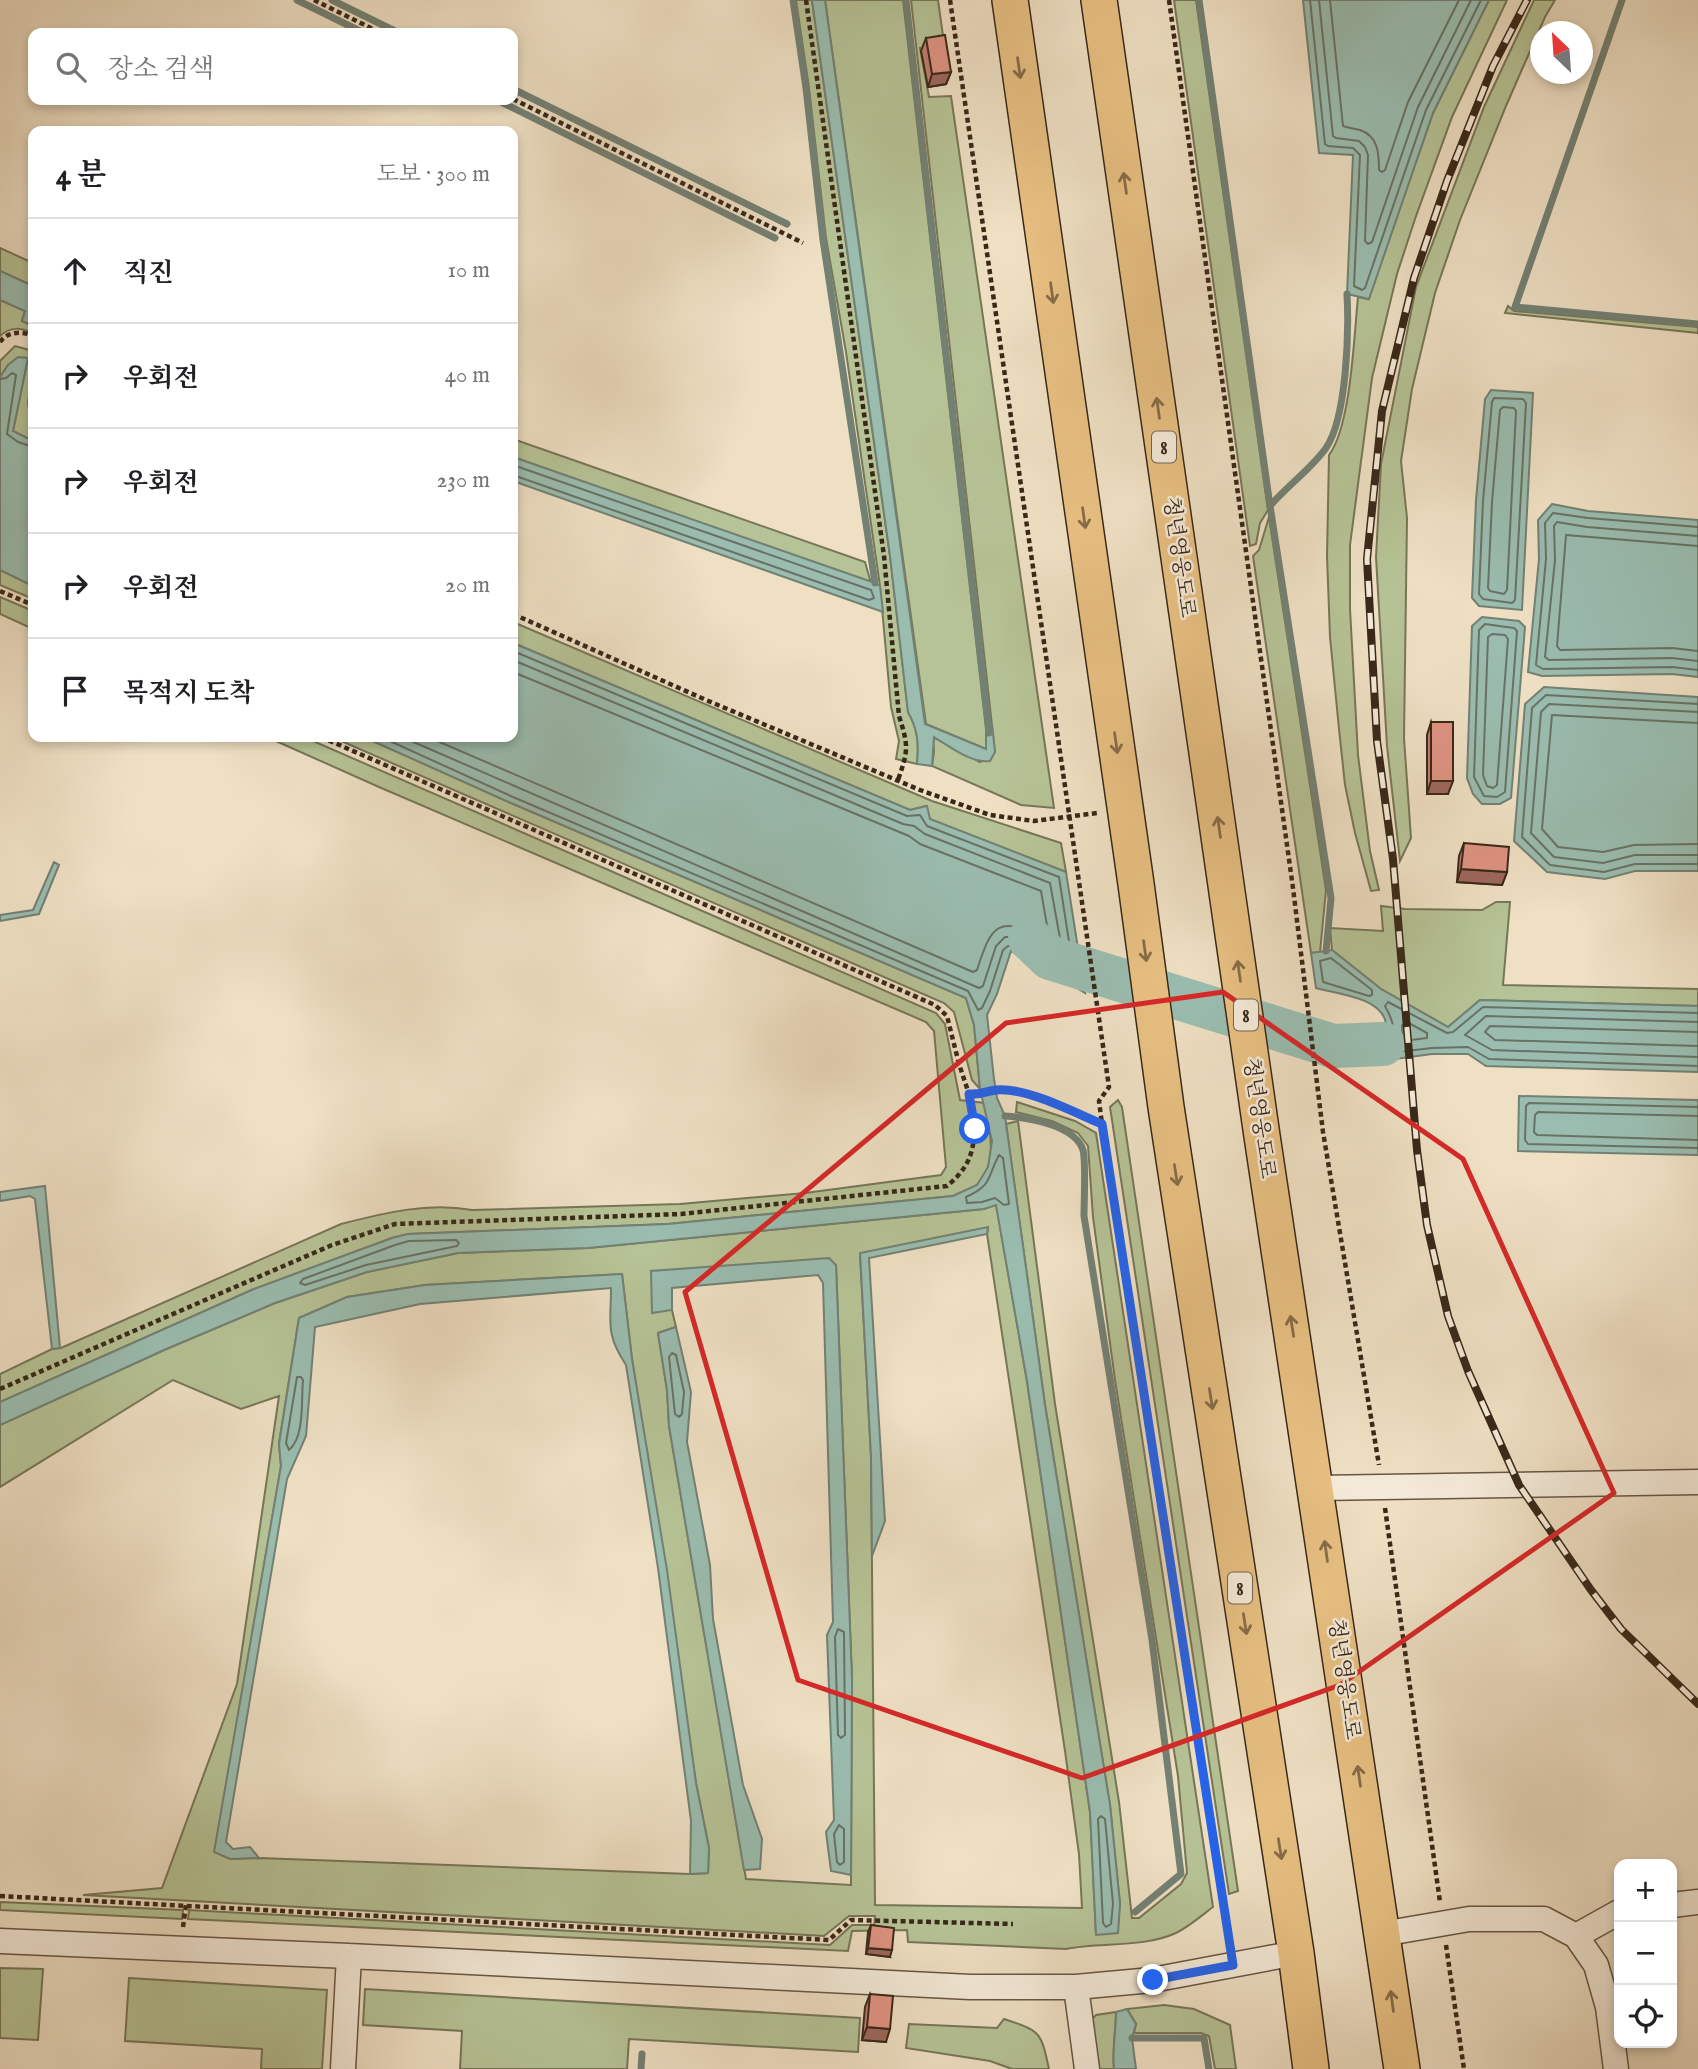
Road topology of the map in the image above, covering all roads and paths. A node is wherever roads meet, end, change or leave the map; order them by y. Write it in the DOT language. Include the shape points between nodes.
graph roads {
  1 [pos="314,0"];
  2 [pos="806,0"];
  3 [pos="950,0"];
  4 [pos="1010,0"];
  5 [pos="1099,0"];
  6 [pos="1169,0"];
  7 [pos="371,28"];
  8 [pos="518,101"];
  9 [pos="803,243"];
  10 [pos="28,335"];
  11 [pos="0,342"];
  12 [pos="0,591"];
  13 [pos="28,603"];
  14 [pos="518,616"];
  15 [pos="331,742"];
  16 [pos="898,780"];
  17 [pos="1125,808"];
  18 [pos="1069,817"];
  19 [pos="969,1094"];
  20 [pos="1102,1124"];
  21 [pos="0,1389"];
  22 [pos="1698,1482"];
  23 [pos="1382,1486"];
  24 [pos="1317,1488"];
  25 [pos="0,1896"];
  26 [pos="1698,1902"];
  27 [pos="1677,1904"];
  28 [pos="1614,1915"];
  29 [pos="1013,1924"];
  30 [pos="1443,1924"];
  31 [pos="1382,1934"];
  32 [pos="1576,1937"];
  33 [pos="0,1941"];
  34 [pos="1296,1953"];
  35 [pos="349,1956"];
  36 [pos="1233,1965"];
  37 [pos="1076,1987"];
  38 [pos="343,2069"];
  39 [pos="1087,2069"];
  40 [pos="1311,2069"];
  41 [pos="1402,2069"];
  42 [pos="1464,2069"];
  43 [pos="1616,2069"];
  1 -- 7 [label="path"];
  2 -- 16 [label="path" via="884,556 899,716 906,740 907,753"];
  3 -- 18 [label="path"];
  4 -- 17 [label="highway, 8, one-way"];
  24 -- 5 [label="highway, 청년영웅도로 / 8, one-way"];
  6 -- 23 [label="path" via="1323,1132"];
  8 -- 9 [label="path"];
  10 -- 11 [label="path" via="16,332"];
  12 -- 13 [label="path"];
  14 -- 16 [label="path"];
  15 -- 19 [label="path" via="936,1005 947,1016"];
  16 -- 18 [label="path" via="990,815 1034,821"];
  17 -- 18 [label="path"];
  17 -- 34 [label="highway, 8, one-way" via="1166,1107"];
  18 -- 20 [label="path" via="1109,1087 1099,1101"];
  19 -- 20 [label="path" via="981,1096 996,1090 1027,1094"];
  19 -- 21 [label="path" via="975,1129 972,1151 961,1174 947,1185 681,1214 395,1224 320,1250"];
  20 -- 36 [label="path"];
  22 -- 23 [label="street"];
  23 -- 24 [label="street"];
  23 -- 30 [label="path"];
  31 -- 24 [label="highway, 청년영웅도로 / 8, one-way"];
  25 -- 29 [label="path" via="830,1940 851,1920"];
  26 -- 27 [label="street"];
  28 -- 32 [label="street"];
  30 -- 31 [label="street"];
  30 -- 32 [label="street" via="1468,1919 1544,1919"];
  30 -- 42 [label="path"];
  41 -- 31 [label="highway, 청년영웅도로 / 8, one-way"];
  32 -- 43 [label="street" via="1596,1965 1608,2007"];
  33 -- 35 [label="street"];
  34 -- 36 [label="street"];
  34 -- 40 [label="highway, 8"];
  35 -- 37 [label="street" via="970,1987"];
  35 -- 38 [label="street"];
  36 -- 37 [label="street" via="1153,1980"];
  37 -- 39 [label="street"];
}
